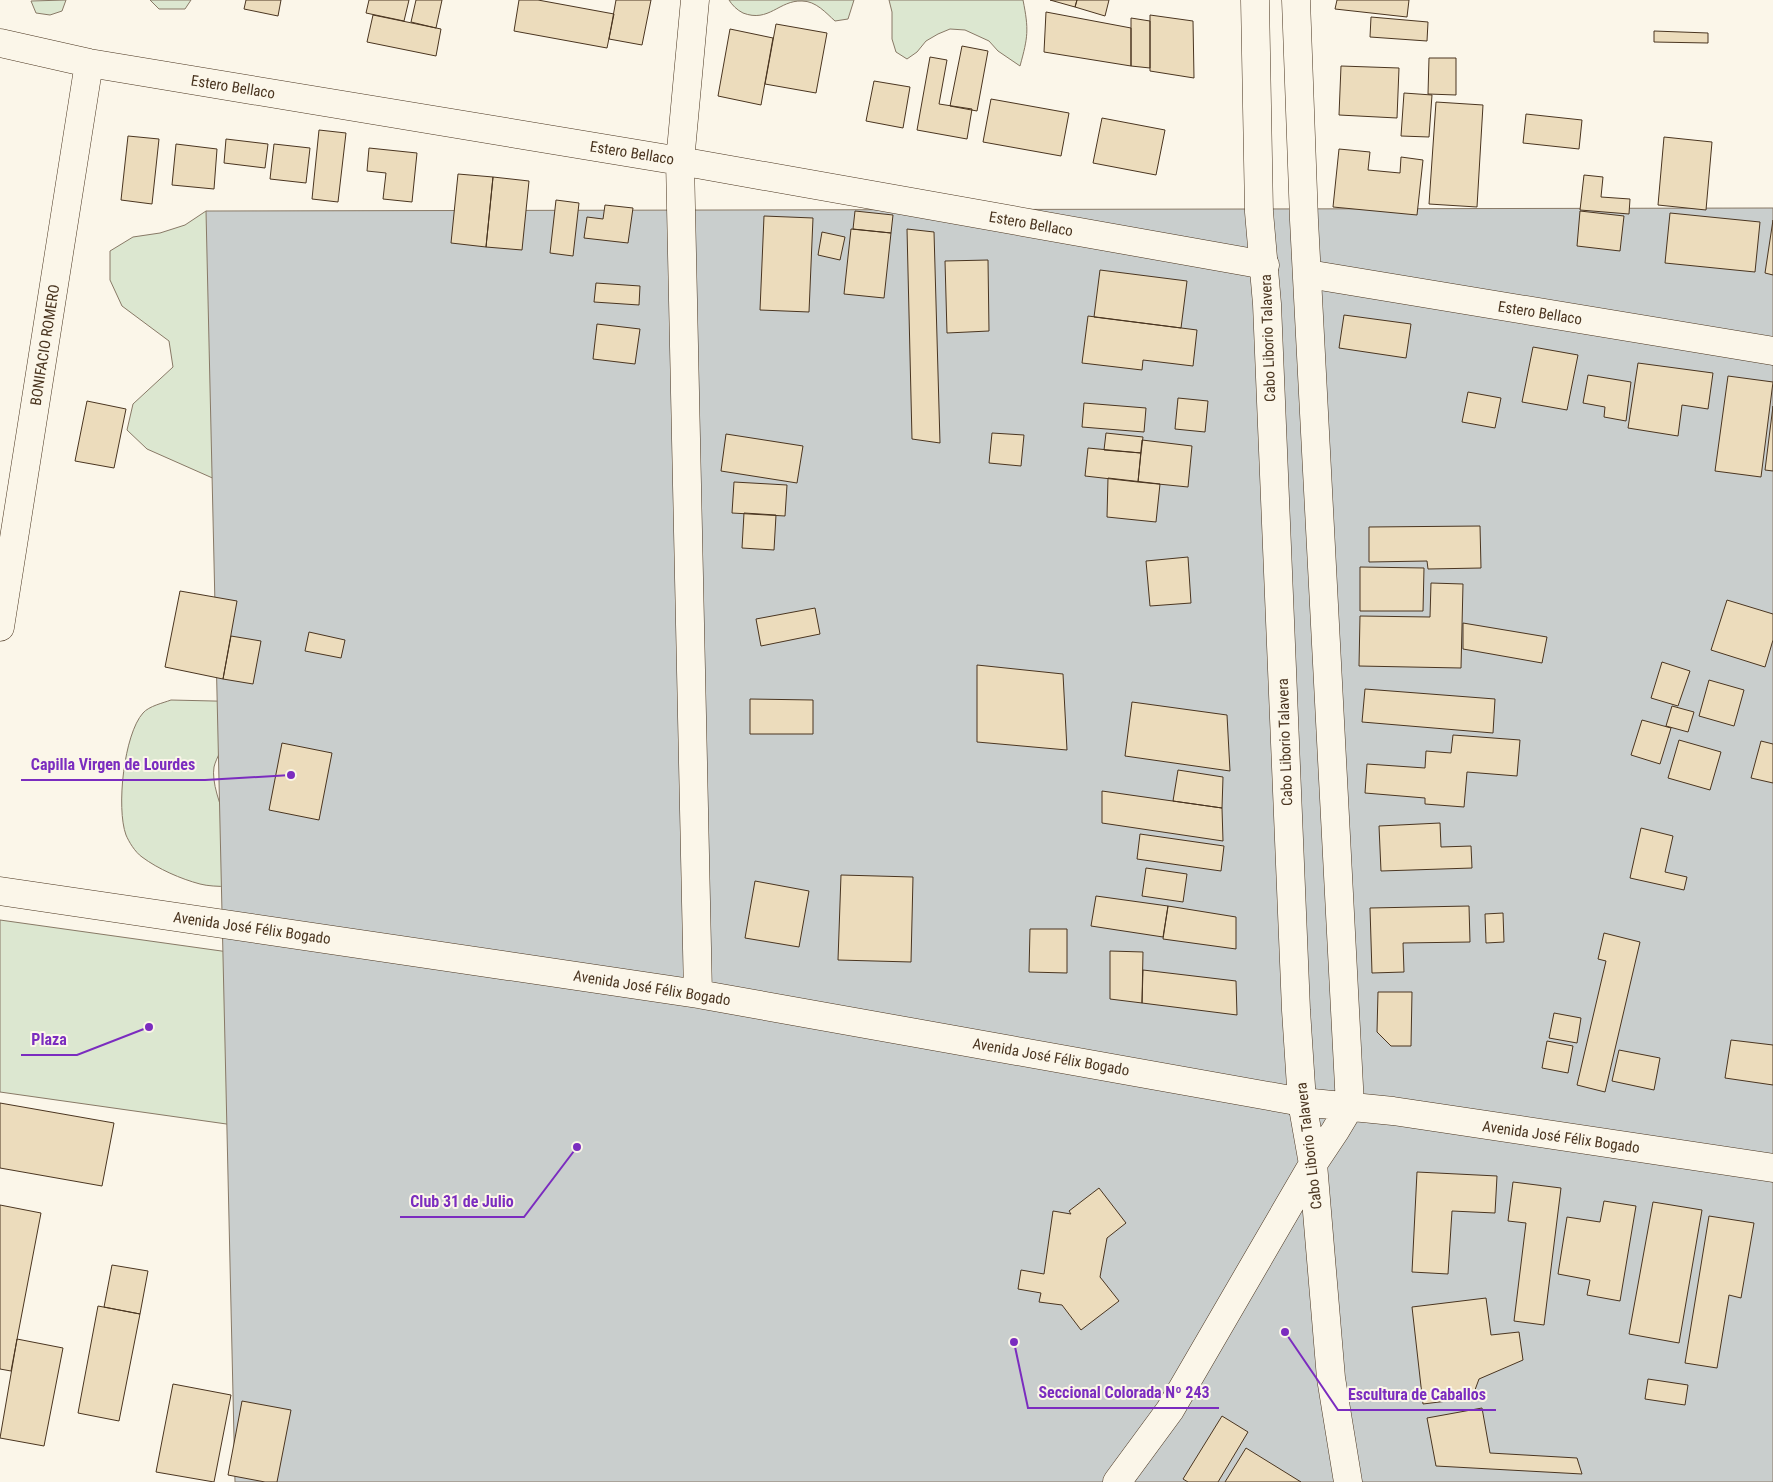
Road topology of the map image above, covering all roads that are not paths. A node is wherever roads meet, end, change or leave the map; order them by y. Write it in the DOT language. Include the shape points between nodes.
graph roads {
  1 [pos="696,0"];
  2 [pos="1254,0"];
  3 [pos="1296,0"];
  4 [pos="0,42"];
  5 [pos="89,63"];
  6 [pos="680,161"];
  7 [pos="1265,264"];
  8 [pos="1308,274"];
  9 [pos="1773,351"];
  10 [pos="0,626"];
  11 [pos="0,890"];
  12 [pos="698,994"];
  13 [pos="1302,1102"];
  14 [pos="1350,1106"];
  15 [pos="1313,1164"];
  16 [pos="1773,1168"];
  17 [pos="1117,1482"];
  18 [pos="1348,1482"];
  1 -- 6 [label="main road"];
  2 -- 7 [label="main road, Cabo Liborio Talavera" via="1259,212"];
  3 -- 8 [label="main road"];
  4 -- 5 [label="main road, Estero Bellaco"];
  5 -- 6 [label="main road, Estero Bellaco"];
  5 -- 10 [label="main road, BONIFACIO ROMERO"];
  6 -- 7 [label="main road, Estero Bellaco"];
  6 -- 12 [label="main road"];
  7 -- 13 [label="main road, Cabo Liborio Talavera" via="1294,984"];
  8 -- 9 [label="main road, Estero Bellaco"];
  8 -- 14 [label="main road"];
  11 -- 12 [label="main road, Avenida José Félix Bogado"];
  12 -- 13 [label="main road, Avenida José Félix Bogado"];
  13 -- 14 [label="main road, Avenida José Félix Bogado"];
  13 -- 15 [label="main road, Cabo Liborio Talavera"];
  14 -- 15 [label="main road"];
  14 -- 16 [label="main road, Avenida José Félix Bogado"];
  15 -- 17 [label="main road" via="1170,1410"];
  15 -- 18 [label="main road, Cabo Liborio Talavera" via="1331,1378"];
}
